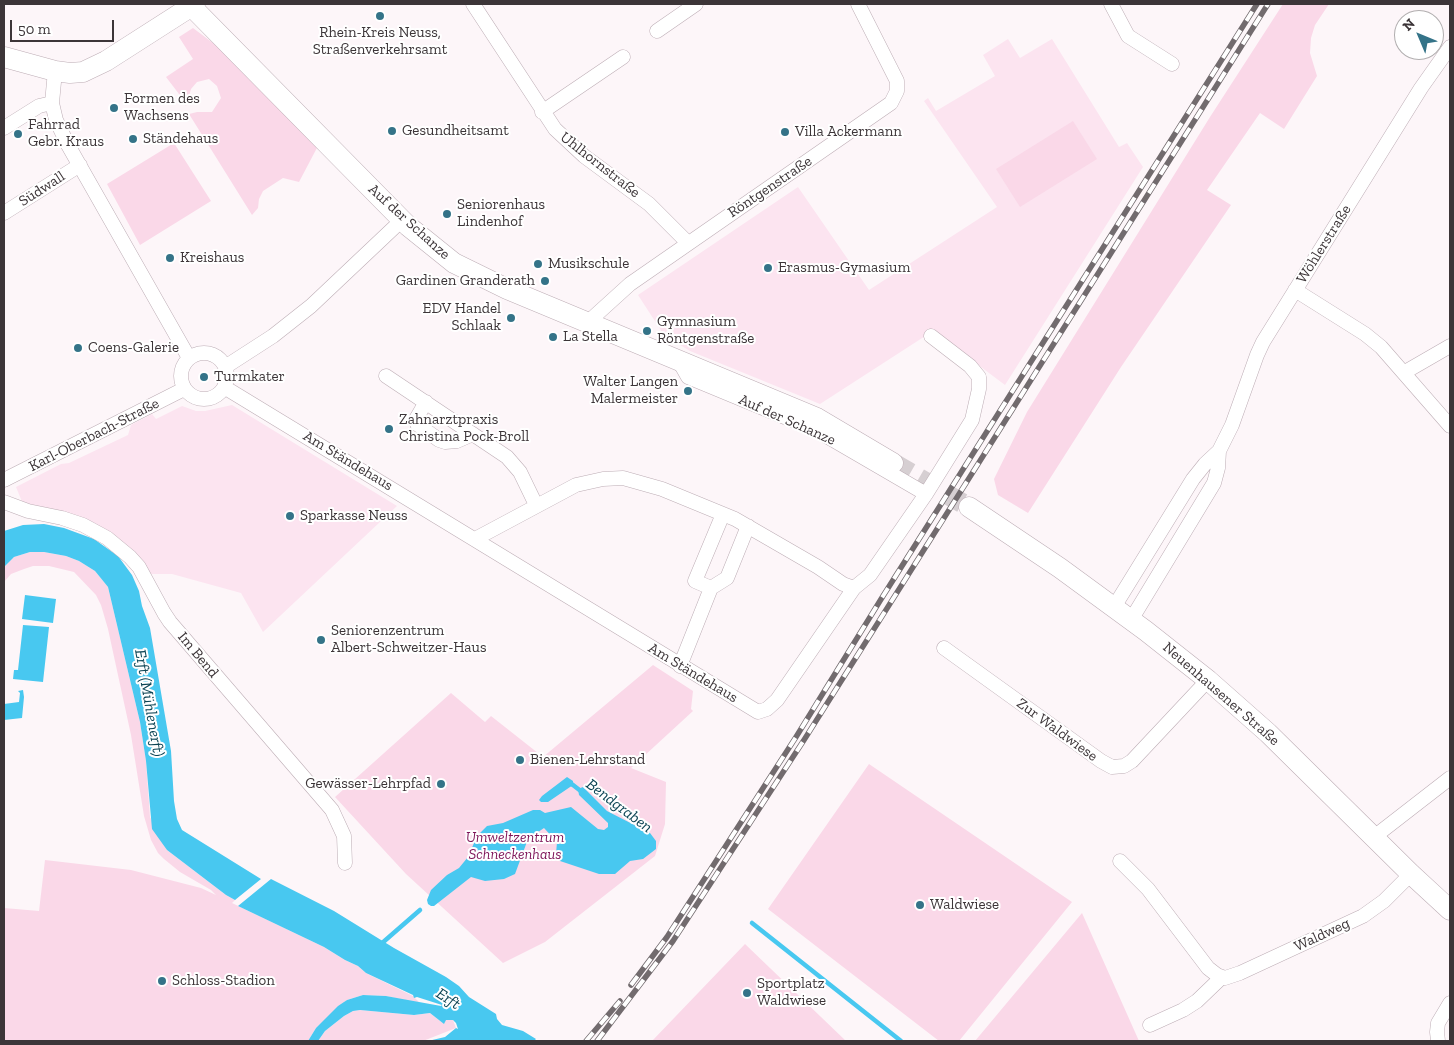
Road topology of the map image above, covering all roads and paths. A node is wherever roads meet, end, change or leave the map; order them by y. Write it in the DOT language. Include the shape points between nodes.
graph roads {
  1 [pos="473,4"];
  2 [pos="696,4"];
  3 [pos="858,4"];
  4 [pos="1111,4"];
  5 [pos="193,5"];
  6 [pos="657,31"];
  7 [pos="1450,47"];
  8 [pos="4,57"];
  9 [pos="623,57"];
  10 [pos="1172,64"];
  11 [pos="55,71"];
  12 [pos="52,103"];
  13 [pos="542,112"];
  14 [pos="4,128"];
  15 [pos="80,165"];
  16 [pos="4,213"];
  17 [pos="402,220"];
  18 [pos="688,243"];
  19 [pos="1295,290"];
  20 [pos="587,323"];
  21 [pos="931,336"];
  22 [pos="1450,346"];
  23 [pos="189,358"];
  24 [pos="679,361"];
  25 [pos="225,367"];
  26 [pos="1405,372"];
  27 [pos="386,376"];
  28 [pos="224,387"];
  29 [pos="184,388"];
  30 [pos="426,402"];
  31 [pos="1450,426"];
  32 [pos="474,434"];
  33 [pos="1218,451"];
  34 [pos="893,463"];
  35 [pos="4,480"];
  36 [pos="926,494"];
  37 [pos="4,502"];
  38 [pos="536,505"];
  39 [pos="968,507"];
  40 [pos="723,514"];
  41 [pos="748,526"];
  42 [pos="476,539"];
  43 [pos="711,588"];
  44 [pos="854,588"];
  45 [pos="1114,607"];
  46 [pos="1130,620"];
  47 [pos="944,648"];
  48 [pos="680,666"];
  49 [pos="1208,680"];
  50 [pos="1450,778"];
  51 [pos="1374,837"];
  52 [pos="1120,861"];
  53 [pos="345,862"];
  54 [pos="1411,874"];
  55 [pos="1450,910"];
  56 [pos="1222,977"];
  57 [pos="1450,1003"];
  58 [pos="1150,1025"];
  59 [pos="1438,1041"];
  1 -- 13 [label="street, Uhlhornstraße"];
  2 -- 6 [label="street"];
  3 -- 18 [label="street, Röntgenstraße" via="898,81 894,99 883,110"];
  4 -- 10 [label="street" via="1128,36"];
  5 -- 11 [label="main road" via="96,66 76,73"];
  5 -- 17 [label="main road, Auf der Schanze"];
  7 -- 19 [label="street, Wöhlerstraße"];
  8 -- 11 [label="main road"];
  9 -- 13 [label="street"];
  11 -- 12 [label="street"];
  12 -- 14 [label="street" via="39,106"];
  12 -- 15 [label="street" via="56,120"];
  13 -- 18 [label="street, Uhlhornstraße" via="572,145 649,204"];
  15 -- 16 [label="street, Südwall"];
  15 -- 23 [label="street"];
  17 -- 20 [label="main road, Auf der Schanze" via="462,268"];
  17 -- 25 [label="street" via="311,306"];
  18 -- 20 [label="street, Röntgenstraße" via="623,289"];
  19 -- 26 [label="street" via="1376,343"];
  19 -- 33 [label="street, Wöhlerstraße" via="1257,354 1238,410"];
  20 -- 24 [label="main road, Auf der Schanze"];
  21 -- 36 [label="street, Am Ständehaus" via="975,371 979,377 979,389 972,420"];
  22 -- 26 [label="street"];
  23 -- 25 [label="street" via="208,353"];
  23 -- 29 [label="street" via="180,374"];
  24 -- 34 [label="main road, Auf der Schanze" via="817,418"];
  24 -- 36 [label="street, Auf der Schanze" via="688,378 816,430"];
  25 -- 28 [label="street" via="227,381"];
  26 -- 31 [label="street"];
  27 -- 30 [label="street"];
  28 -- 29 [label="street" via="219,394 204,400 189,395"];
  28 -- 42 [label="street, Am Ständehaus"];
  29 -- 35 [label="street, Karl-Oberbach-Straße"];
  30 -- 32 [label="street"];
  30 -- 32 [label="street" via="416,419 417,424 439,440 457,442"];
  32 -- 38 [label="street" via="514,464"];
  33 -- 45 [label="street, Wöhlerstraße" via="1193,479"];
  33 -- 46 [label="street, Wöhlerstraße" via="1214,484"];
  36 -- 44 [label="street, Am Ständehaus" via="870,575"];
  37 -- 53 [label="street, Im Bend" via="83,525 130,556 170,622 332,810 344,836"];
  38 -- 40 [label="street" via="576,485 603,478 623,478"];
  38 -- 42 [label="street"];
  39 -- 45 [label="main road, Neuenhausener Straße"];
  40 -- 41 [label="street"];
  40 -- 43 [label="street" via="695,581"];
  41 -- 43 [label="street" via="727,578"];
  41 -- 44 [label="street"];
  42 -- 48 [label="street, Am Ständehaus"];
  43 -- 48 [label="street"];
  44 -- 48 [label="street, Am Ständehaus" via="784,692 764,710 758,712"];
  45 -- 46 [label="main road, Neuenhausener Straße"];
  46 -- 49 [label="main road, Neuenhausener Straße"];
  47 -- 49 [label="street, Zur Waldwiese" via="1112,767 1132,762"];
  49 -- 51 [label="main road, Neuenhausener Straße" via="1268,733"];
  50 -- 51 [label="street"];
  51 -- 54 [label="main road, Neuenhausener Straße"];
  52 -- 56 [label="street" via="1152,893 1208,968"];
  54 -- 55 [label="main road, Neuenhausener Straße"];
  54 -- 56 [label="street, Waldweg" via="1384,901 1359,918 1240,973"];
  56 -- 58 [label="street, Waldweg" via="1197,1001"];
  57 -- 59 [label="street" via="1438,1023"];
}
